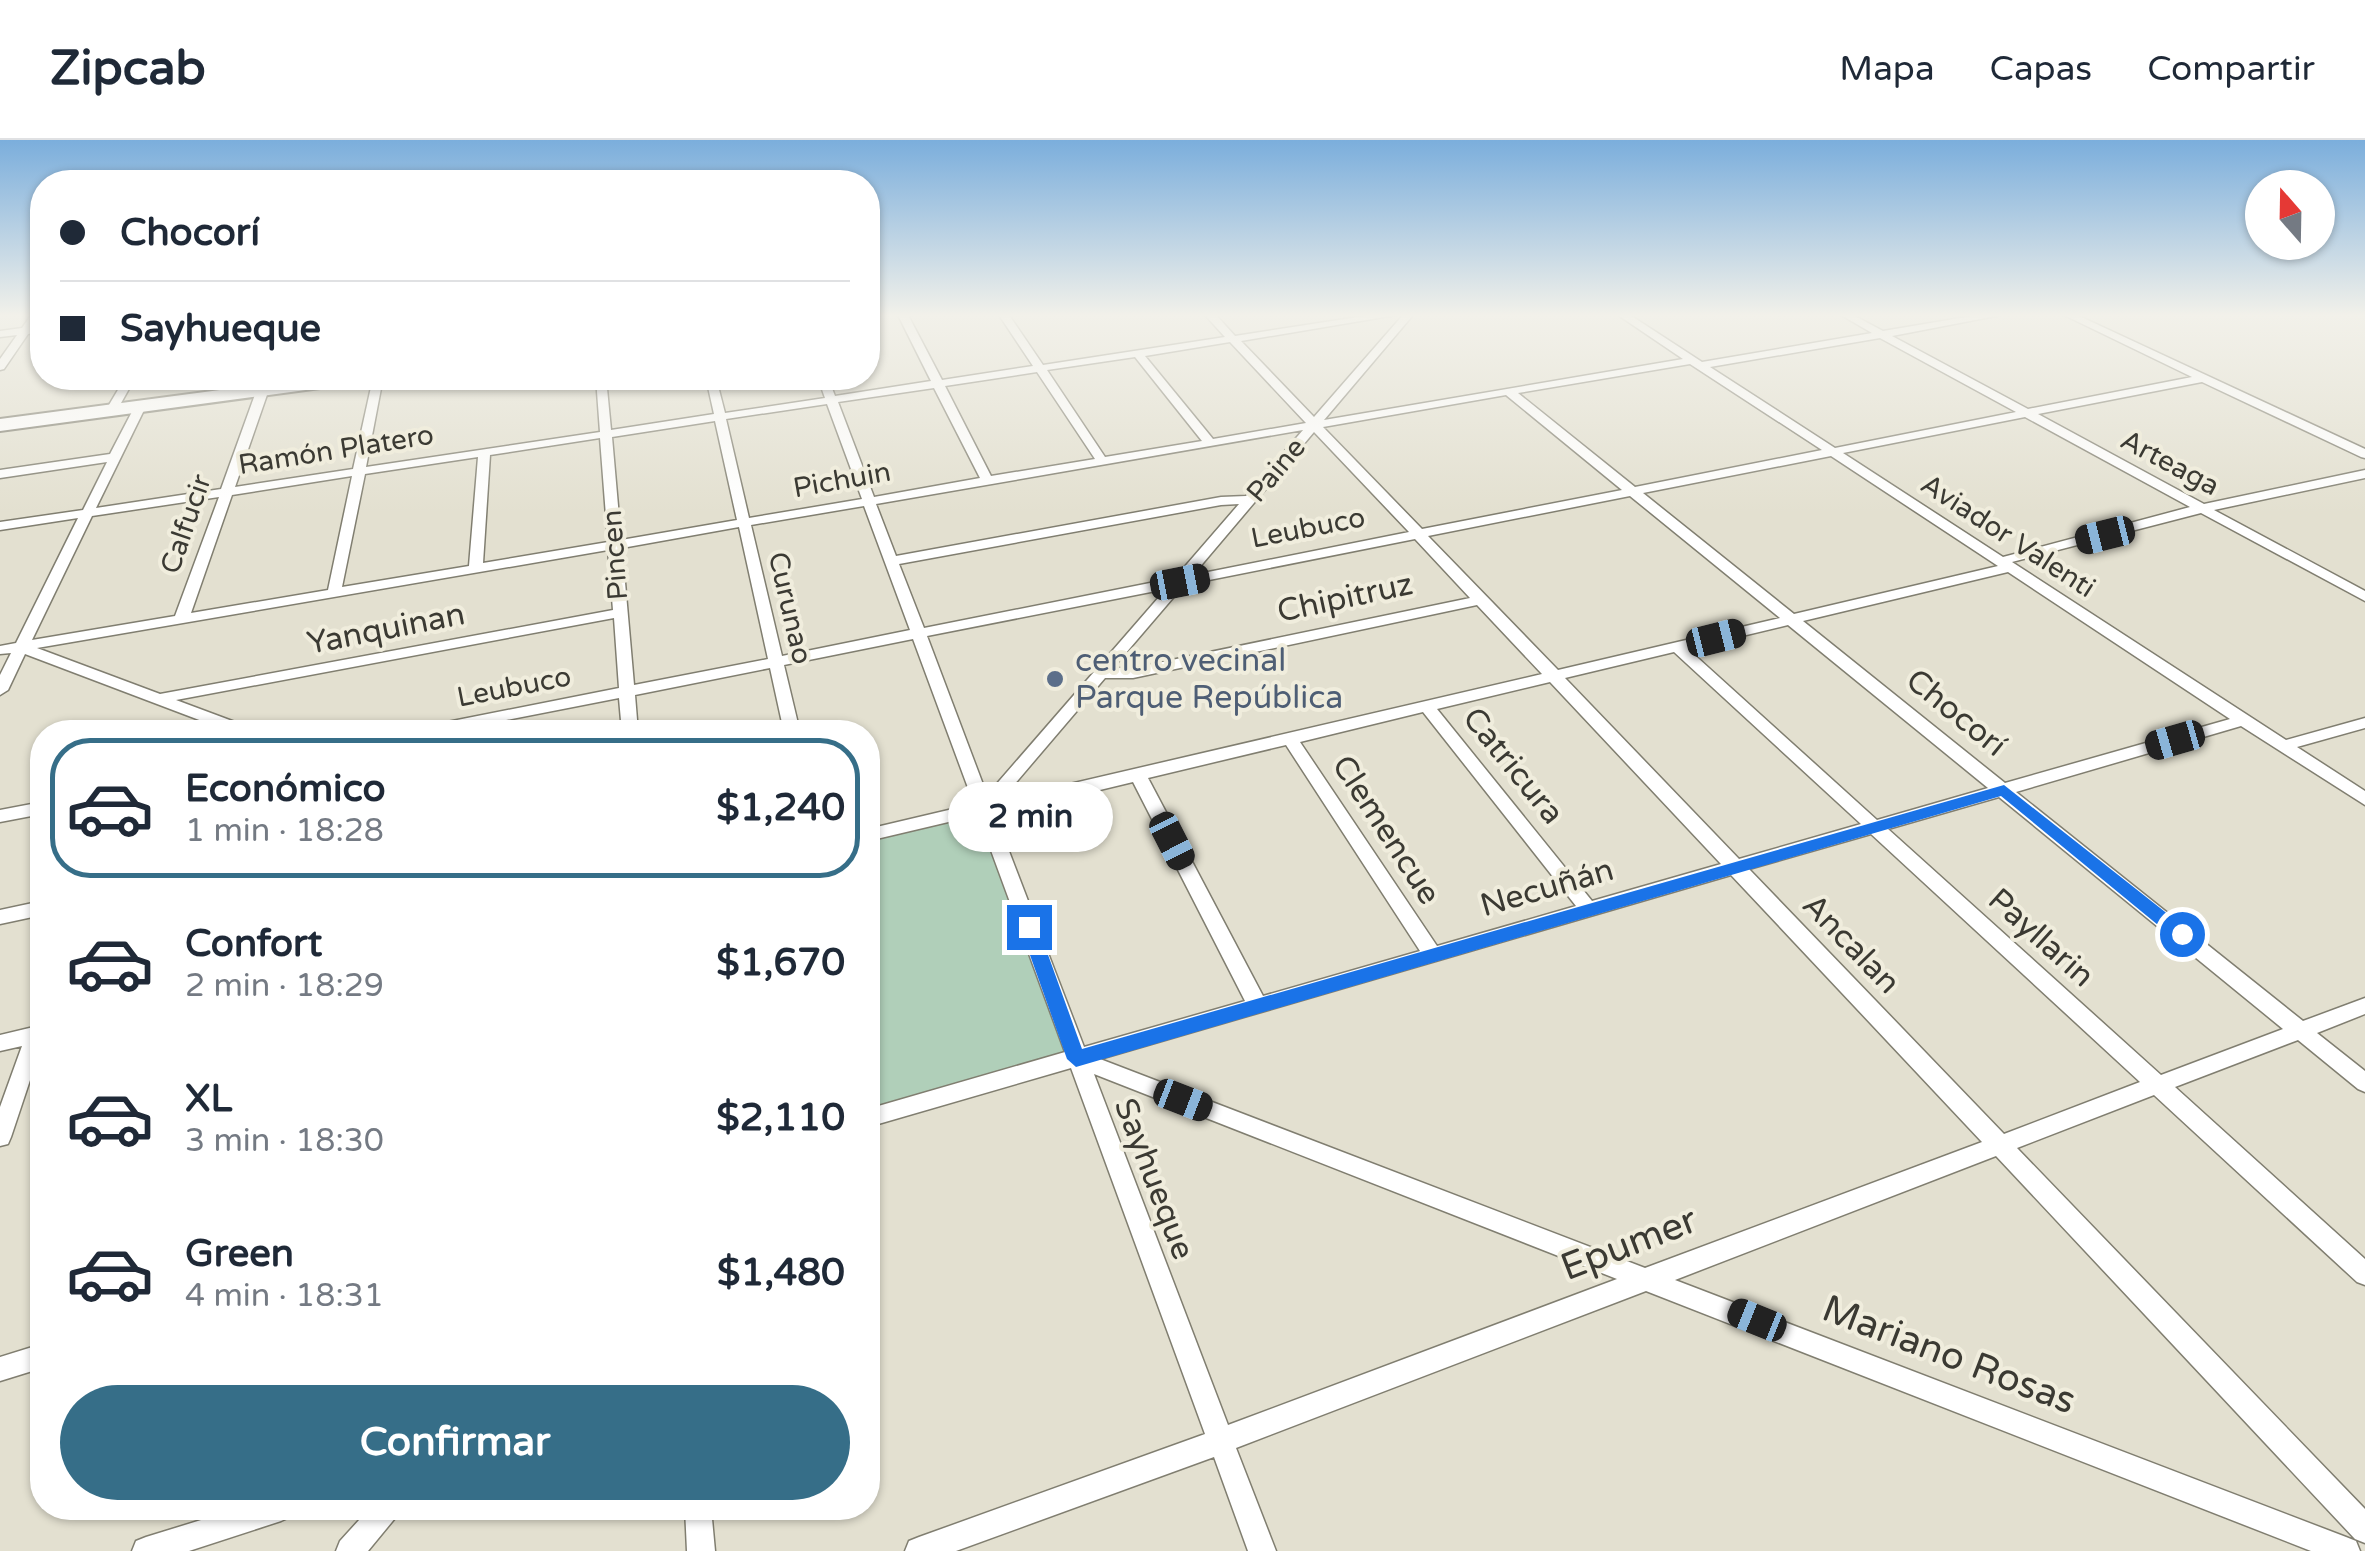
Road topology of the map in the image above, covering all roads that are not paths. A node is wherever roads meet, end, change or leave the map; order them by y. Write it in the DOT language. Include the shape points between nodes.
graph roads {
  1 [pos="936,381"];
  2 [pos="959,381"];
  3 [pos="1046,381"];
  4 [pos="1160,381"];
  5 [pos="1272,381"];
  6 [pos="1352,381"];
  7 [pos="1581,381"];
  8 [pos="1724,381"];
  9 [pos="1967,381"];
  10 [pos="2190,381"];
  11 [pos="2210,381"];
  12 [pos="938,384"];
  13 [pos="123,390"];
  14 [pos="238,390"];
  15 [pos="267,390"];
  16 [pos="376,390"];
  17 [pos="602,390"];
  18 [pos="714,390"];
  19 [pos="827,390"];
  20 [pos="1508,392"];
  21 [pos="831,400"];
  22 [pos="140,406"];
  23 [pos="112,410"];
  24 [pos="2026,413"];
  25 [pos="721,417"];
  26 [pos="0,424"];
  27 [pos="1314,425"];
  28 [pos="605,434"];
  29 [pos="1210,443"];
  30 [pos="484,452"];
  31 [pos="1834,452"];
  32 [pos="2365,454"];
  33 [pos="113,457"];
  34 [pos="1102,462"];
  35 [pos="359,471"];
  36 [pos="0,474"];
  37 [pos="2365,474"];
  38 [pos="987,480"];
  39 [pos="226,491"];
  40 [pos="1632,492"];
  41 [pos="870,500"];
  42 [pos="1251,500"];
  43 [pos="2202,508"];
  44 [pos="86,512"];
  45 [pos="744,522"];
  46 [pos="0,526"];
  47 [pos="1418,534"];
  48 [pos="614,546"];
  49 [pos="893,561"];
  50 [pos="2007,564"];
  51 [pos="476,569"];
  52 [pos="1180,582"];
  53 [pos="334,594"];
  54 [pos="2365,597"];
  55 [pos="1480,600"];
  56 [pos="619,613"];
  57 [pos="1792,619"];
  58 [pos="181,620"];
  59 [pos="920,633"];
  60 [pos="0,639"];
  61 [pos="20,647"];
  62 [pos="1677,647"];
  63 [pos="0,650"];
  64 [pos="776,662"];
  65 [pos="1104,672"];
  66 [pos="1553,676"];
  67 [pos="0,690"];
  68 [pos="626,692"];
  69 [pos="163,698"];
  70 [pos="1427,707"];
  71 [pos="216,720"];
  72 [pos="483,720"];
  73 [pos="629,720"];
  74 [pos="789,720"];
  75 [pos="2244,720"];
  76 [pos="2365,724"];
  77 [pos="1290,738"];
  78 [pos="2284,746"];
  79 [pos="1138,775"];
  80 [pos="2004,790"];
  81 [pos="2365,799"];
  82 [pos="986,806"];
  83 [pos="30,810"];
  84 [pos="0,816"];
  85 [pos="1875,828"];
  86 [pos="880,831"];
  87 [pos="1736,867"];
  88 [pos="1590,910"];
  89 [pos="30,911"];
  90 [pos="0,918"];
  91 [pos="1433,954"];
  92 [pos="1258,1006"];
  93 [pos="2365,1006"];
  94 [pos="2300,1031"];
  95 [pos="30,1036"];
  96 [pos="0,1043"];
  97 [pos="30,1058"];
  98 [pos="1076,1059"];
  99 [pos="2365,1083"];
  100 [pos="2158,1084"];
  101 [pos="880,1115"];
  102 [pos="0,1137"];
  103 [pos="2001,1146"];
  104 [pos="2365,1274"];
  105 [pos="1646,1277"];
  106 [pos="30,1360"];
  107 [pos="0,1369"];
  108 [pos="1221,1441"];
  109 [pos="243,1520"];
  110 [pos="377,1520"];
  111 [pos="699,1520"];
  112 [pos="2365,1529"];
  113 [pos="146,1551"];
  114 [pos="350,1551"];
  115 [pos="702,1551"];
  116 [pos="919,1551"];
  117 [pos="1262,1551"];
  118 [pos="2346,1551"];
  1 -- 12 [label="street"];
  2 -- 12 [label="street, Ramón Platero"];
  3 -- 34 [label="street"];
  4 -- 29 [label="street"];
  5 -- 27 [label="street, Ancalan"];
  6 -- 27 [label="street, Paine"];
  7 -- 20 [label="street, Pichuin"];
  8 -- 31 [label="street, Aviador Valenti"];
  9 -- 24 [label="street, Arteaga"];
  10 -- 24 [label="street, Leubuco"];
  11 -- 32 [label="street"];
  12 -- 21 [label="street, Ramón Platero"];
  12 -- 38 [label="street"];
  13 -- 23 [label="street"];
  14 -- 22 [label="main road"];
  15 -- 39 [label="street, Calfucir"];
  16 -- 35 [label="street"];
  17 -- 28 [label="street, Pincen"];
  18 -- 25 [label="street, Curunao"];
  19 -- 21 [label="street, Sayhueque"];
  20 -- 27 [label="street, Pichuin"];
  20 -- 40 [label="street, Chocorí"];
  21 -- 25 [label="street, Ramón Platero"];
  21 -- 41 [label="street, Sayhueque"];
  22 -- 23 [label="main road"];
  22 -- 33 [label="street"];
  23 -- 26 [label="main road"];
  24 -- 31 [label="street, Leubuco"];
  24 -- 43 [label="street, Arteaga"];
  25 -- 28 [label="street, Ramón Platero"];
  25 -- 45 [label="street, Curunao"];
  27 -- 29 [label="street, Pichuin"];
  27 -- 42 [label="street, Paine"];
  27 -- 47 [label="street, Ancalan"];
  28 -- 30 [label="street, Ramón Platero"];
  28 -- 48 [label="street, Pincen"];
  29 -- 34 [label="street, Pichuin"];
  30 -- 35 [label="street, Ramón Platero"];
  30 -- 51 [label="street"];
  31 -- 40 [label="street, Leubuco"];
  31 -- 50 [label="street, Aviador Valenti"];
  33 -- 36 [label="street"];
  33 -- 44 [label="street"];
  34 -- 38 [label="street, Pichuin"];
  35 -- 39 [label="street, Ramón Platero"];
  35 -- 53 [label="street"];
  37 -- 43 [label="street"];
  38 -- 41 [label="street, Pichuin"];
  39 -- 44 [label="street, Ramón Platero"];
  39 -- 58 [label="street, Calfucir"];
  40 -- 47 [label="street, Leubuco"];
  40 -- 57 [label="street, Chocorí"];
  41 -- 45 [label="street, Pichuin"];
  41 -- 49 [label="street, Sayhueque"];
  42 -- 49 [label="street"];
  42 -- 52 [label="street, Paine"];
  43 -- 50 [label="street"];
  43 -- 54 [label="street, Arteaga"];
  44 -- 46 [label="street, Ramón Platero"];
  44 -- 61 [label="street"];
  45 -- 48 [label="street, Pichuin"];
  45 -- 64 [label="street, Curunao"];
  47 -- 52 [label="street, Leubuco"];
  47 -- 55 [label="street, Ancalan"];
  48 -- 51 [label="street, Pichuin"];
  48 -- 56 [label="street, Pincen"];
  49 -- 59 [label="street, Sayhueque"];
  50 -- 57 [label="street"];
  50 -- 75 [label="street, Aviador Valenti"];
  51 -- 53 [label="street, Pichuin"];
  52 -- 59 [label="street, Leubuco"];
  52 -- 65 [label="street, Paine"];
  53 -- 58 [label="street, Pichuin"];
  55 -- 65 [label="street, Chipitruz" via="1133,673"];
  55 -- 66 [label="street, Ancalan"];
  56 -- 68 [label="street, Pincen"];
  56 -- 69 [label="street, Yanquinan"];
  57 -- 62 [label="street"];
  57 -- 80 [label="street, Chocorí"];
  58 -- 61 [label="street, Pichuin"];
  59 -- 64 [label="street, Leubuco"];
  59 -- 82 [label="street, Sayhueque"];
  60 -- 61 [label="street"];
  61 -- 63 [label="street, Pichuin"];
  61 -- 67 [label="street"];
  61 -- 69 [label="street"];
  62 -- 66 [label="street"];
  62 -- 85 [label="street, Payllarin"];
  64 -- 68 [label="street, Leubuco"];
  64 -- 74 [label="street, Curunao"];
  65 -- 82 [label="street, Paine"];
  66 -- 70 [label="street"];
  66 -- 87 [label="street, Ancalan"];
  68 -- 72 [label="street, Leubuco"];
  68 -- 73 [label="street, Pincen"];
  69 -- 71 [label="street"];
  70 -- 77 [label="street"];
  70 -- 88 [label="street, Catricura"];
  75 -- 78 [label="street, Aviador Valenti"];
  75 -- 80 [label="street, Necuñán"];
  76 -- 78 [label="street"];
  77 -- 79 [label="street"];
  77 -- 91 [label="street, Clemencue"];
  78 -- 81 [label="street, Aviador Valenti"];
  79 -- 82 [label="street" via="1012,806"];
  79 -- 92 [label="street"];
  80 -- 85 [label="street, Necuñán"];
  80 -- 94 [label="street, Chocorí"];
  82 -- 86 [label="street"];
  82 -- 98 [label="street, Sayhueque"];
  83 -- 84 [label="street"];
  85 -- 87 [label="street, Necuñán"];
  85 -- 100 [label="street, Payllarin"];
  87 -- 88 [label="street, Necuñán"];
  87 -- 103 [label="street, Ancalan"];
  88 -- 91 [label="street, Necuñán"];
  89 -- 90 [label="street"];
  91 -- 92 [label="street, Necuñán"];
  92 -- 98 [label="street, Necuñán"];
  93 -- 94 [label="street, Epumer"];
  94 -- 99 [label="street, Chocorí"];
  94 -- 100 [label="street, Epumer"];
  95 -- 96 [label="street"];
  97 -- 102 [label="street"];
  98 -- 101 [label="street, Necuñán"];
  98 -- 105 [label="street, Mariano Rosas"];
  98 -- 108 [label="street, Sayhueque"];
  100 -- 103 [label="street, Epumer"];
  100 -- 104 [label="street, Payllarin"];
  103 -- 105 [label="street, Epumer"];
  103 -- 112 [label="street, Ancalan"];
  105 -- 108 [label="street, Epumer"];
  105 -- 118 [label="street, Mariano Rosas"];
  106 -- 107 [label="street"];
  108 -- 116 [label="street, Epumer"];
  108 -- 117 [label="street, Sayhueque"];
  109 -- 113 [label="street"];
  110 -- 114 [label="street"];
  111 -- 115 [label="street"];
}
